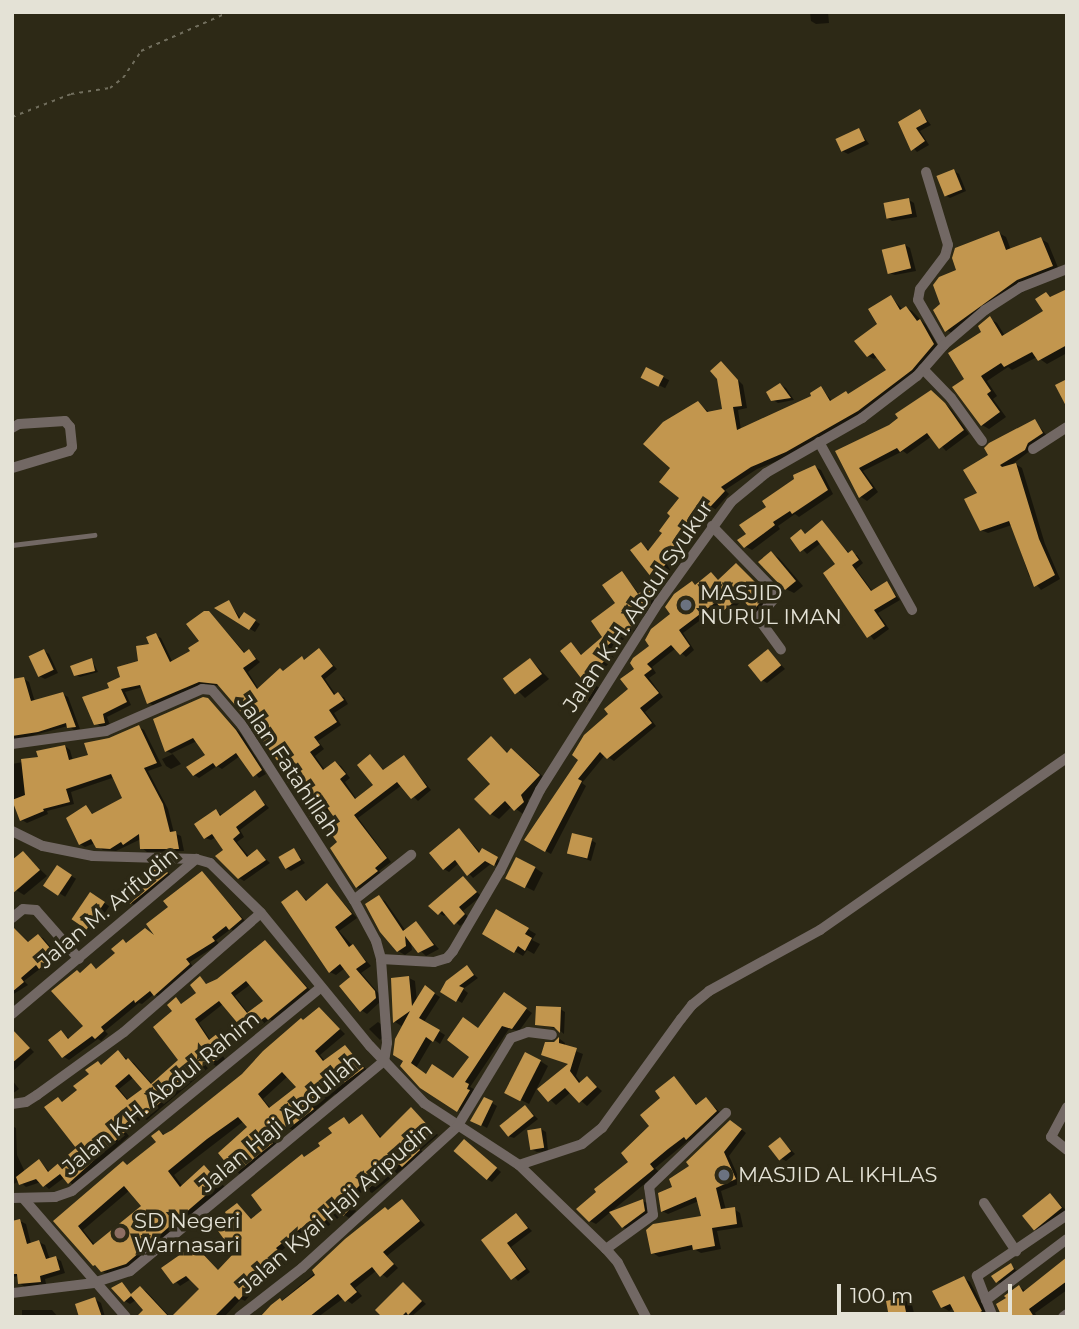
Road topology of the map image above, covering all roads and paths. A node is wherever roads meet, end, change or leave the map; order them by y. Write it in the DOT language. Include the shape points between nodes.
graph roads {
  1 [pos="229,12"];
  2 [pos="284,12"];
  3 [pos="291,12"];
  4 [pos="12,117"];
  5 [pos="926,172"];
  6 [pos="1067,269"];
  7 [pos="944,345"];
  8 [pos="923,369"];
  9 [pos="1067,427"];
  10 [pos="12,428"];
  11 [pos="982,441"];
  12 [pos="819,442"];
  13 [pos="1033,449"];
  14 [pos="12,468"];
  15 [pos="712,526"];
  16 [pos="94,535"];
  17 [pos="12,545"];
  18 [pos="912,610"];
  19 [pos="781,650"];
  20 [pos="12,744"];
  21 [pos="1067,758"];
  22 [pos="13,832"];
  23 [pos="411,855"];
  24 [pos="197,859"];
  25 [pos="354,900"];
  26 [pos="261,913"];
  27 [pos="12,918"];
  28 [pos="79,959"];
  29 [pos="381,959"];
  30 [pos="321,987"];
  31 [pos="12,1014"];
  32 [pos="552,1035"];
  33 [pos="384,1061"];
  34 [pos="12,1104"];
  35 [pos="1067,1107"];
  36 [pos="726,1113"];
  37 [pos="457,1127"];
  38 [pos="1067,1150"];
  39 [pos="519,1166"];
  40 [pos="18,1198"];
  41 [pos="984,1203"];
  42 [pos="1067,1215"];
  43 [pos="1067,1239"];
  44 [pos="606,1249"];
  45 [pos="1016,1251"];
  46 [pos="94,1283"];
  47 [pos="12,1293"];
  48 [pos="986,1300"];
  49 [pos="126,1317"];
  50 [pos="239,1317"];
  51 [pos="646,1317"];
  52 [pos="993,1317"];
  1 -- 4 [label="path" via="141,51 117,85 71,94"];
  2 -- 3 [label="path"];
  5 -- 7 [label="street" via="948,245 920,289 918,300"];
  6 -- 7 [label="street, Jalan K.H. Abdul Syukur" via="1021,287"];
  7 -- 8 [label="street, Jalan K.H. Abdul Syukur"];
  8 -- 11 [label="street"];
  8 -- 12 [label="street, Jalan K.H. Abdul Syukur" via="862,418"];
  9 -- 13 [label="street"];
  10 -- 14 [label="street" via="65,421 72,447"];
  12 -- 15 [label="street, Jalan K.H. Abdul Syukur" via="757,480"];
  12 -- 18 [label="street"];
  15 -- 19 [label="street" via="778,594 758,618"];
  15 -- 29 [label="street, Jalan K.H. Abdul Syukur" via="540,790 453,951 434,962"];
  16 -- 17 [label="lane"];
  20 -- 25 [label="street, Jalan Fatahillah" via="106,731 202,689 212,690 242,725"];
  21 -- 39 [label="street" via="820,930 709,991 692,1005 602,1128 582,1144"];
  22 -- 24 [label="street" via="43,846 93,856"];
  23 -- 25 [label="street"];
  24 -- 26 [label="street" via="210,863"];
  24 -- 28 [label="street, Jalan M. Arifudin"];
  25 -- 29 [label="street, Jalan Fatahillah"];
  26 -- 30 [label="street"];
  26 -- 34 [label="street" via="124,1032 37,1095"];
  27 -- 28 [label="street" via="23,909 36,910"];
  28 -- 31 [label="street, Jalan M. Arifudin"];
  29 -- 33 [label="street, Jalan Fatahillah" via="387,1043"];
  30 -- 33 [label="street"];
  30 -- 40 [label="street, Jalan K.H. Abdul Rahim" via="72,1191 54,1197"];
  32 -- 37 [label="street, Jalan Kyai Haji Aripudin" via="528,1032 511,1038"];
  33 -- 37 [label="street" via="424,1103"];
  33 -- 46 [label="street, Jalan Haji Abdullah" via="130,1270"];
  35 -- 38 [label="street" via="1051,1136"];
  36 -- 44 [label="street" via="649,1187 653,1215"];
  37 -- 39 [label="street"];
  37 -- 50 [label="street, Jalan Kyai Haji Aripudin" via="302,1268"];
  39 -- 44 [label="street"];
  40 -- 46 [label="street"];
  41 -- 45 [label="street"];
  42 -- 45 [label="street"];
  43 -- 48 [label="street"];
  44 -- 51 [label="street"];
  45 -- 48 [label="street" via="977,1276"];
  46 -- 47 [label="street, Jalan Haji Abdullah"];
  46 -- 49 [label="street"];
  48 -- 52 [label="street"];
}
